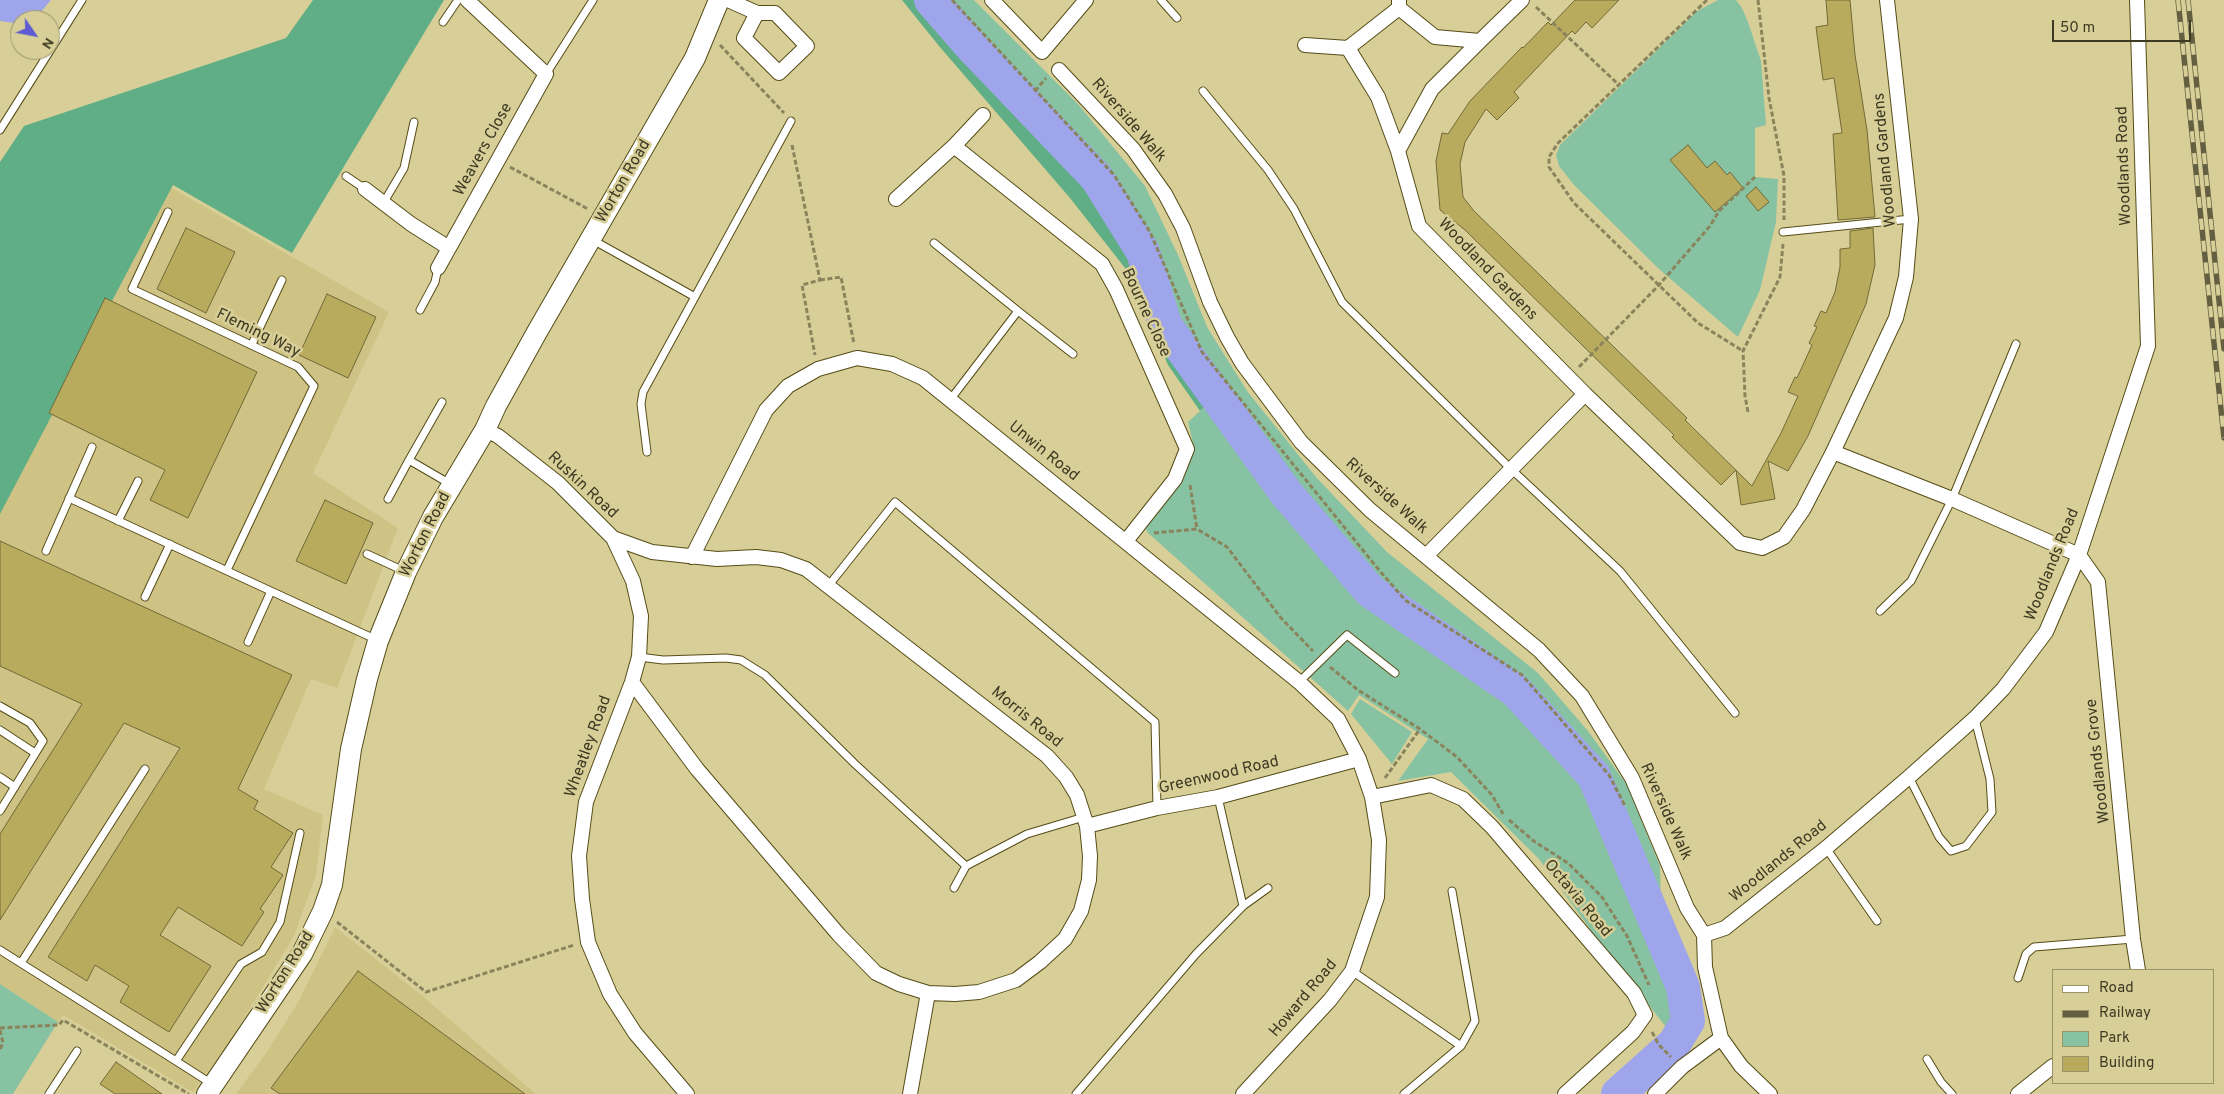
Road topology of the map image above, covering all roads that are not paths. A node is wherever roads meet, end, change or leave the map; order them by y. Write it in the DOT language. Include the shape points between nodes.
graph roads {
  1 [pos="82,0"];
  2 [pos="458,0"];
  3 [pos="467,0"];
  4 [pos="593,0"];
  5 [pos="719,0"];
  6 [pos="728,0"];
  7 [pos="992,0"];
  8 [pos="1086,0"];
  9 [pos="1161,0"];
  10 [pos="1522,0"];
  11 [pos="1887,0"];
  12 [pos="2137,0"];
  13 [pos="1399,4"];
  14 [pos="757,13"];
  15 [pos="1177,18"];
  16 [pos="443,22"];
  17 [pos="1480,41"];
  18 [pos="1305,45"];
  19 [pos="1348,48"];
  20 [pos="1059,70"];
  21 [pos="546,74"];
  22 [pos="1203,91"];
  23 [pos="983,115"];
  24 [pos="791,121"];
  25 [pos="414,122"];
  26 [pos="0,130"];
  27 [pos="954,146"];
  28 [pos="1398,151"];
  29 [pos="346,176"];
  30 [pos="366,189"];
  31 [pos="896,199"];
  32 [pos="384,202"];
  33 [pos="168,212"];
  34 [pos="1911,219"];
  35 [pos="1784,232"];
  36 [pos="591,239"];
  37 [pos="934,244"];
  38 [pos="449,248"];
  39 [pos="438,268"];
  40 [pos="282,280"];
  41 [pos="695,297"];
  42 [pos="420,310"];
  43 [pos="1018,311"];
  44 [pos="252,344"];
  45 [pos="2016,344"];
  46 [pos="1073,354"];
  47 [pos="1585,394"];
  48 [pos="950,400"];
  49 [pos="442,402"];
  50 [pos="485,430"];
  51 [pos="92,447"];
  52 [pos="646,452"];
  53 [pos="1833,452"];
  54 [pos="408,460"];
  55 [pos="1510,468"];
  56 [pos="138,481"];
  57 [pos="452,485"];
  58 [pos="69,498"];
  59 [pos="388,499"];
  60 [pos="1952,499"];
  61 [pos="118,521"];
  62 [pos="613,538"];
  63 [pos="1126,541"];
  64 [pos="170,544"];
  65 [pos="46,551"];
  66 [pos="367,554"];
  67 [pos="2079,555"];
  68 [pos="1426,556"];
  69 [pos="692,557"];
  70 [pos="227,570"];
  71 [pos="406,572"];
  72 [pos="829,585"];
  73 [pos="271,591"];
  74 [pos="145,597"];
  75 [pos="1880,610"];
  76 [pos="378,641"];
  77 [pos="248,642"];
  78 [pos="638,657"];
  79 [pos="1395,672"];
  80 [pos="632,682"];
  81 [pos="1299,682"];
  82 [pos="0,706"];
  83 [pos="1735,713"];
  84 [pos="1975,718"];
  85 [pos="0,730"];
  86 [pos="35,753"];
  87 [pos="1359,759"];
  88 [pos="145,768"];
  89 [pos="1909,776"];
  90 [pos="0,777"];
  91 [pos="15,788"];
  92 [pos="1218,797"];
  93 [pos="1372,797"];
  94 [pos="1157,808"];
  95 [pos="0,811"];
  96 [pos="1085,822"];
  97 [pos="300,833"];
  98 [pos="1826,848"];
  99 [pos="966,866"];
  100 [pos="954,888"];
  101 [pos="1268,888"];
  102 [pos="1452,891"];
  103 [pos="1243,906"];
  104 [pos="1877,922"];
  105 [pos="1704,935"];
  106 [pos="2133,939"];
  107 [pos="0,950"];
  108 [pos="21,963"];
  109 [pos="2138,969"];
  110 [pos="1352,971"];
  111 [pos="2018,978"];
  112 [pos="928,993"];
  113 [pos="1721,1038"];
  114 [pos="1461,1046"];
  115 [pos="78,1050"];
  116 [pos="1927,1059"];
  117 [pos="176,1062"];
  118 [pos="2052,1067"];
  119 [pos="210,1090"];
  120 [pos="49,1094"];
  121 [pos="687,1094"];
  122 [pos="910,1094"];
  123 [pos="1076,1094"];
  124 [pos="1243,1094"];
  125 [pos="1404,1094"];
  126 [pos="1565,1094"];
  127 [pos="1655,1094"];
  128 [pos="1770,1094"];
  129 [pos="1952,1094"];
  130 [pos="2018,1094"];
  1 -- 26 [label="lane"];
  2 -- 16 [label="lane"];
  3 -- 21 [label="street"];
  4 -- 21 [label="lane"];
  5 -- 36 [label="street, Worton Road" via="695,58"];
  6 -- 14 [label="street"];
  7 -- 8 [label="street" via="1042,52"];
  9 -- 15 [label="lane"];
  10 -- 17 [label="street"];
  11 -- 34 [label="street, Woodland Gardens"];
  12 -- 67 [label="street, Woodlands Road" via="2148,346"];
  13 -- 17 [label="street" via="1435,37"];
  13 -- 19 [label="street"];
  14 -- 14 [label="street" via="775,13 807,46 779,72 744,38"];
  17 -- 28 [label="street" via="1432,89"];
  18 -- 19 [label="street"];
  19 -- 28 [label="street, Woodland Gardens" via="1378,98"];
  20 -- 68 [label="street, Riverside Walk" via="1133,149 1165,194 1183,228 1210,302 1227,337 1242,363 1301,442 1370,510"];
  21 -- 38 [label="street, Weavers Close"];
  22 -- 55 [label="lane" via="1268,170 1294,209 1342,302"];
  23 -- 27 [label="street"];
  24 -- 41 [label="lane"];
  25 -- 32 [label="lane" via="404,168"];
  27 -- 31 [label="street"];
  27 -- 63 [label="street, Bourne Close" via="1102,264 1116,288 1187,449 1175,479"];
  28 -- 47 [label="street, Woodland Gardens" via="1419,226"];
  29 -- 30 [label="lane"];
  30 -- 32 [label="street"];
  32 -- 38 [label="street" via="410,224"];
  33 -- 44 [label="lane, Fleming Way" via="132,289"];
  34 -- 35 [label="lane"];
  34 -- 53 [label="street, Woodland Gardens" via="1906,277 1896,318"];
  36 -- 41 [label="lane"];
  36 -- 50 [label="street, Worton Road"];
  37 -- 43 [label="lane"];
  38 -- 39 [label="street, Weavers Close"];
  39 -- 42 [label="lane"];
  40 -- 44 [label="lane"];
  41 -- 52 [label="lane" via="643,392 641,404"];
  43 -- 46 [label="lane"];
  43 -- 48 [label="lane"];
  44 -- 70 [label="lane, Fleming Way" via="298,367 314,386"];
  45 -- 60 [label="lane"];
  47 -- 53 [label="street, Woodland Gardens" via="1740,543 1762,548 1784,537 1803,510"];
  47 -- 55 [label="street"];
  48 -- 63 [label="street, Unwin Road"];
  48 -- 69 [label="street, Unwin Road" via="923,378 892,364 857,358 818,369 788,386 766,410"];
  49 -- 54 [label="lane"];
  50 -- 57 [label="street, Worton Road"];
  50 -- 62 [label="street, Ruskin Road" via="498,436 558,484"];
  51 -- 58 [label="lane"];
  53 -- 60 [label="street"];
  54 -- 57 [label="lane"];
  54 -- 59 [label="lane"];
  55 -- 68 [label="street"];
  55 -- 83 [label="lane" via="1620,571"];
  56 -- 61 [label="lane"];
  57 -- 71 [label="street, Worton Road"];
  58 -- 61 [label="lane"];
  58 -- 65 [label="lane"];
  60 -- 67 [label="street"];
  60 -- 75 [label="lane" via="1911,581"];
  61 -- 64 [label="lane"];
  62 -- 69 [label="street, Ruskin Road" via="652,552"];
  62 -- 78 [label="street, Wheatley Road" via="633,581 641,616"];
  63 -- 81 [label="street, Unwin Road"];
  64 -- 70 [label="lane"];
  64 -- 74 [label="lane"];
  66 -- 71 [label="lane"];
  67 -- 84 [label="street, Woodlands Road" via="2046,632 2003,689"];
  67 -- 106 [label="street, Woodlands Grove" via="2098,582"];
  68 -- 105 [label="street, Riverside Walk" via="1539,650 1582,696 1632,778 1687,908"];
  69 -- 72 [label="street, Morris Road" via="756,556 781,560 806,569"];
  70 -- 73 [label="lane"];
  71 -- 76 [label="street, Worton Road"];
  72 -- 94 [label="lane" via="895,502 1155,722"];
  72 -- 96 [label="street, Morris Road" via="1047,756 1077,795"];
  73 -- 76 [label="lane"];
  73 -- 77 [label="lane"];
  76 -- 119 [label="street, Worton Road" via="351,749 332,885 323,911 302,954"];
  78 -- 80 [label="street, Wheatley Road"];
  78 -- 99 [label="lane" via="741,660 765,676"];
  79 -- 81 [label="lane" via="1346,635"];
  80 -- 112 [label="street, Morris Road" via="697,769 838,936 876,973"];
  80 -- 121 [label="street, Wheatley Road" via="586,802 579,856 588,942 610,994 635,1033"];
  81 -- 87 [label="street, Unwin Road" via="1338,719"];
  82 -- 86 [label="lane" via="30,723 43,741"];
  84 -- 89 [label="street, Woodlands Road"];
  84 -- 89 [label="lane" via="1990,779 1992,812 1966,846 1951,851 1939,838"];
  85 -- 86 [label="lane"];
  86 -- 91 [label="lane"];
  87 -- 92 [label="street, Greenwood Road"];
  87 -- 93 [label="street, Unwin Road"];
  88 -- 108 [label="lane"];
  89 -- 98 [label="street, Woodlands Road"];
  90 -- 91 [label="lane"];
  91 -- 95 [label="lane"];
  92 -- 94 [label="street, Greenwood Road"];
  92 -- 103 [label="lane"];
  93 -- 110 [label="street, Howard Road" via="1379,840 1377,897"];
  93 -- 126 [label="street, Octavia Road" via="1431,785 1463,799 1492,827 1634,994 1644,1015 1633,1032"];
  94 -- 96 [label="street, Greenwood Road"];
  96 -- 99 [label="lane" via="1027,834"];
  96 -- 112 [label="street, Morris Road" via="1090,856 1089,880 1081,910 1064,940 1016,980 979,992"];
  97 -- 117 [label="lane" via="280,922 262,952 241,964"];
  98 -- 104 [label="lane"];
  98 -- 105 [label="street, Woodlands Road" via="1725,928"];
  99 -- 100 [label="lane"];
  101 -- 103 [label="lane"];
  102 -- 114 [label="lane" via="1475,1021"];
  103 -- 123 [label="lane" via="1196,954"];
  105 -- 113 [label="street" via="1705,967"];
  106 -- 109 [label="street, Woodlands Grove"];
  106 -- 111 [label="lane" via="2034,947 2026,954"];
  107 -- 108 [label="lane"];
  108 -- 117 [label="lane"];
  110 -- 114 [label="lane"];
  110 -- 124 [label="street, Howard Road" via="1330,1000"];
  112 -- 122 [label="street"];
  113 -- 127 [label="street" via="1682,1067"];
  113 -- 128 [label="street" via="1741,1066"];
  114 -- 125 [label="lane"];
  115 -- 120 [label="lane"];
  116 -- 129 [label="lane"];
  117 -- 119 [label="lane"];
  118 -- 130 [label="street"];
}
